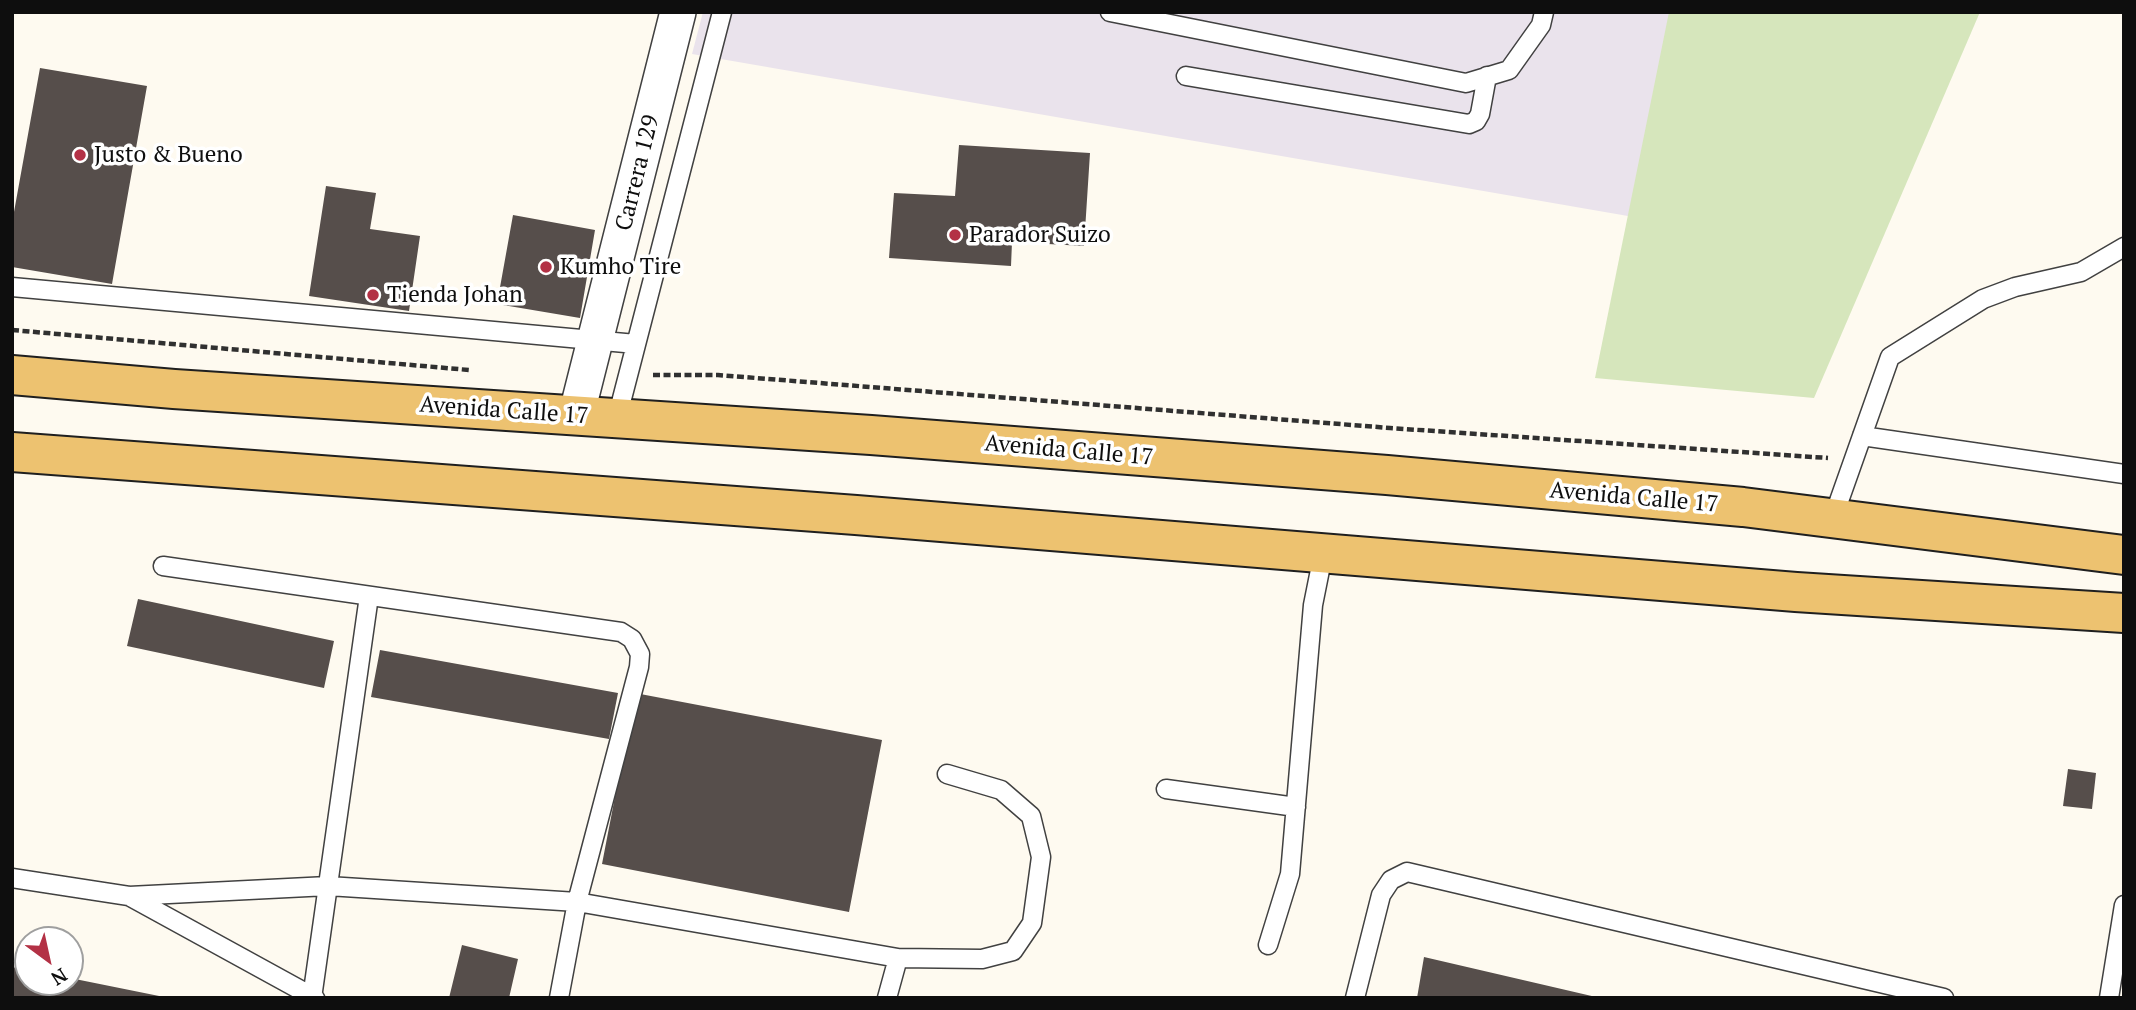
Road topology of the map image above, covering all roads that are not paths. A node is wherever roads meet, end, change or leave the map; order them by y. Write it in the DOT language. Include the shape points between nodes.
graph roads {
  1 [pos="678,12"];
  2 [pos="722,12"];
  3 [pos="1110,12"];
  4 [pos="1544,12"];
  5 [pos="1186,76"];
  6 [pos="1488,76"];
  7 [pos="2124,247"];
  8 [pos="12,286"];
  9 [pos="596,340"];
  10 [pos="636,344"];
  11 [pos="12,375"];
  12 [pos="576,416"];
  13 [pos="617,418"];
  14 [pos="1862,436"];
  15 [pos="12,452"];
  16 [pos="2124,474"];
  17 [pos="1833,518"];
  18 [pos="1324,555"];
  19 [pos="2124,555"];
  20 [pos="163,566"];
  21 [pos="369,596"];
  22 [pos="2124,614"];
  23 [pos="947,774"];
  24 [pos="1166,789"];
  25 [pos="1296,807"];
  26 [pos="12,878"];
  27 [pos="328,886"];
  28 [pos="129,896"];
  29 [pos="578,902"];
  30 [pos="2124,905"];
  31 [pos="1268,945"];
  32 [pos="898,958"];
  33 [pos="313,997"];
  34 [pos="559,998"];
  35 [pos="887,998"];
  36 [pos="1355,998"];
  37 [pos="1944,998"];
  38 [pos="2109,998"];
  1 -- 9 [label="street, Carrera 129"];
  2 -- 10 [label="lane"];
  3 -- 6 [label="lane" via="1465,83"];
  4 -- 6 [label="lane" via="1541,25 1509,70"];
  5 -- 6 [label="lane" via="1469,124 1480,114"];
  7 -- 14 [label="lane" via="2081,272 1983,299 1890,357"];
  8 -- 9 [label="lane"];
  9 -- 10 [label="lane"];
  9 -- 12 [label="street, Carrera 129"];
  10 -- 13 [label="lane"];
  11 -- 12 [label="main road, Avenida Calle 17"];
  12 -- 13 [label="main road, Avenida Calle 17"];
  13 -- 17 [label="main road, Avenida Calle 17" via="1387,475"];
  14 -- 16 [label="lane"];
  14 -- 17 [label="lane"];
  15 -- 18 [label="main road"];
  17 -- 19 [label="main road, Avenida Calle 17"];
  18 -- 22 [label="main road"];
  18 -- 25 [label="lane" via="1313,605"];
  20 -- 21 [label="lane"];
  21 -- 27 [label="lane"];
  21 -- 29 [label="lane" via="621,632 632,639 640,654 639,667"];
  23 -- 32 [label="lane" via="1001,790 1031,816 1041,857 1032,923 1013,951 982,958"];
  24 -- 25 [label="lane"];
  25 -- 31 [label="lane" via="1290,874"];
  26 -- 28 [label="lane"];
  27 -- 28 [label="lane"];
  27 -- 29 [label="lane"];
  27 -- 33 [label="lane"];
  28 -- 33 [label="lane"];
  29 -- 32 [label="lane"];
  29 -- 34 [label="lane"];
  30 -- 38 [label="lane"];
  32 -- 35 [label="lane"];
  36 -- 37 [label="lane" via="1381,895 1391,880 1407,872"];
}
